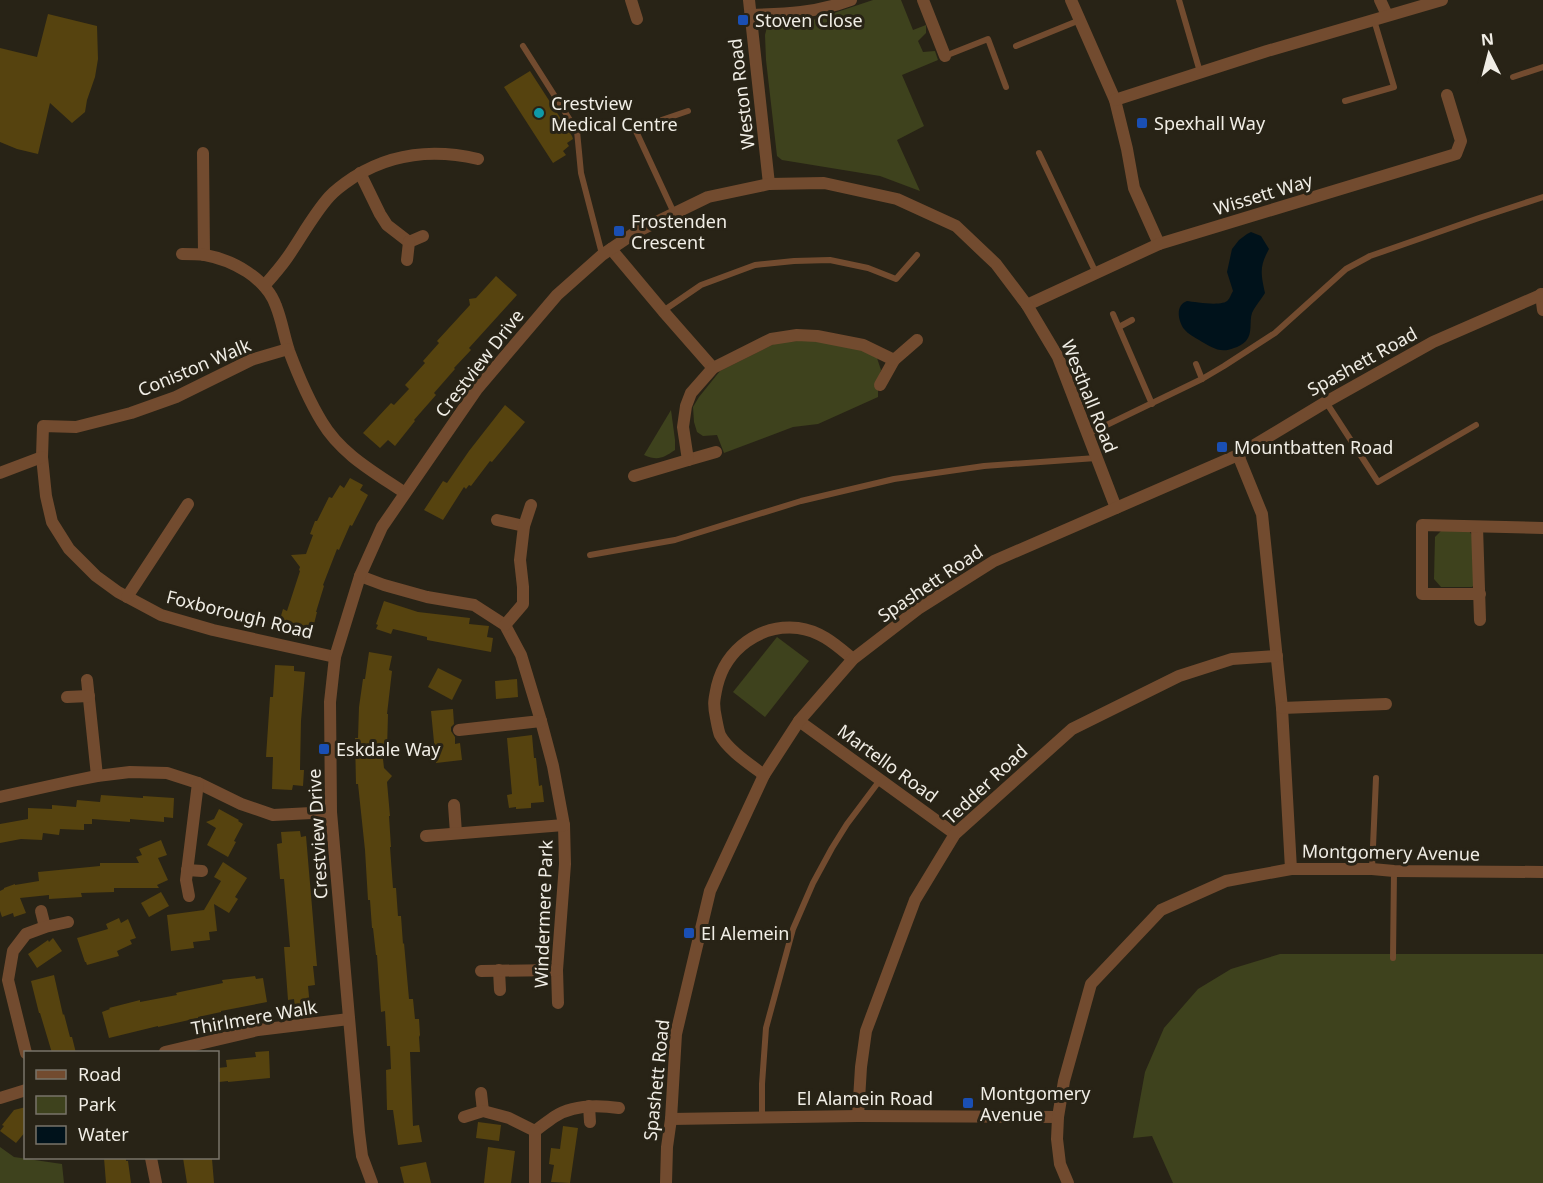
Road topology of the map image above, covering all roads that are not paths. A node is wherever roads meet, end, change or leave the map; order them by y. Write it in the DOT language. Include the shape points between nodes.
graph roads {
  1 [pos="631,0"];
  2 [pos="749,0"];
  3 [pos="851,0"];
  4 [pos="923,0"];
  5 [pos="1071,0"];
  6 [pos="1179,0"];
  7 [pos="1380,0"];
  8 [pos="1442,0"];
  9 [pos="750,15"];
  10 [pos="1387,15"];
  11 [pos="637,18"];
  12 [pos="1374,19"];
  13 [pos="1080,20"];
  14 [pos="523,46"];
  15 [pos="1016,46"];
  16 [pos="945,56"];
  17 [pos="1543,67"];
  18 [pos="1200,72"];
  19 [pos="1513,77"];
  20 [pos="1006,87"];
  21 [pos="1447,95"];
  22 [pos="1115,100"];
  23 [pos="1345,101"];
  24 [pos="688,111"];
  25 [pos="203,153"];
  26 [pos="1039,153"];
  27 [pos="478,159"];
  28 [pos="360,173"];
  29 [pos="769,184"];
  30 [pos="1543,197"];
  31 [pos="674,214"];
  32 [pos="423,237"];
  33 [pos="409,242"];
  34 [pos="1159,244"];
  35 [pos="607,252"];
  36 [pos="182,254"];
  37 [pos="204,255"];
  38 [pos="917,255"];
  39 [pos="407,260"];
  40 [pos="1096,273"];
  41 [pos="264,286"];
  42 [pos="1542,294"];
  43 [pos="1027,305"];
  44 [pos="1543,310"];
  45 [pos="663,311"];
  46 [pos="1113,314"];
  47 [pos="1132,320"];
  48 [pos="1119,327"];
  49 [pos="916,340"];
  50 [pos="288,349"];
  51 [pos="894,360"];
  52 [pos="1196,364"];
  53 [pos="713,368"];
  54 [pos="1202,379"];
  55 [pos="880,385"];
  56 [pos="1326,402"];
  57 [pos="1152,404"];
  58 [pos="43,426"];
  59 [pos="1476,426"];
  60 [pos="1088,434"];
  61 [pos="716,452"];
  62 [pos="1238,455"];
  63 [pos="42,457"];
  64 [pos="1097,458"];
  65 [pos="688,460"];
  66 [pos="0,473"];
  67 [pos="634,476"];
  68 [pos="405,493"];
  69 [pos="188,504"];
  70 [pos="531,505"];
  71 [pos="1116,508"];
  72 [pos="497,520"];
  73 [pos="524,526"];
  74 [pos="1477,526"];
  75 [pos="1543,528"];
  76 [pos="590,555"];
  77 [pos="360,576"];
  78 [pos="1479,594"];
  79 [pos="127,597"];
  80 [pos="1480,620"];
  81 [pos="505,625"];
  82 [pos="1276,656"];
  83 [pos="336,657"];
  84 [pos="854,658"];
  85 [pos="87,680"];
  86 [pos="89,696"];
  87 [pos="67,698"];
  88 [pos="1386,704"];
  89 [pos="1282,708"];
  90 [pos="541,721"];
  91 [pos="799,721"];
  92 [pos="459,730"];
  93 [pos="764,775"];
  94 [pos="97,777"];
  95 [pos="1376,778"];
  96 [pos="881,780"];
  97 [pos="198,783"];
  98 [pos="0,797"];
  99 [pos="454,806"];
  100 [pos="332,812"];
  101 [pos="564,825"];
  102 [pos="456,833"];
  103 [pos="955,834"];
  104 [pos="426,836"];
  105 [pos="1291,869"];
  106 [pos="1372,869"];
  107 [pos="187,870"];
  108 [pos="202,871"];
  109 [pos="1394,871"];
  110 [pos="1543,872"];
  111 [pos="189,896"];
  112 [pos="41,911"];
  113 [pos="68,922"];
  114 [pos="45,927"];
  115 [pos="1393,958"];
  116 [pos="499,970"];
  117 [pos="557,970"];
  118 [pos="481,971"];
  119 [pos="500,990"];
  120 [pos="558,1003"];
  121 [pos="350,1019"];
  122 [pos="26,1051"];
  123 [pos="173,1051"];
  124 [pos="24,1091"];
  125 [pos="481,1093"];
  126 [pos="0,1098"];
  127 [pos="589,1106"];
  128 [pos="618,1108"];
  129 [pos="483,1111"];
  130 [pos="858,1116"];
  131 [pos="464,1117"];
  132 [pos="762,1117"];
  133 [pos="1058,1117"];
  134 [pos="671,1119"];
  135 [pos="590,1122"];
  136 [pos="535,1131"];
  137 [pos="151,1159"];
  138 [pos="156,1183"];
  139 [pos="372,1183"];
  140 [pos="535,1183"];
  141 [pos="666,1183"];
  142 [pos="1068,1183"];
  1 -- 11 [label="street"];
  2 -- 9 [label="street, Weston Road"];
  3 -- 9 [label="street" via="794,14"];
  4 -- 16 [label="street"];
  5 -- 13 [label="street"];
  6 -- 18 [label="lane"];
  7 -- 10 [label="street"];
  8 -- 10 [label="street"];
  9 -- 29 [label="street, Weston Road"];
  10 -- 12 [label="street"];
  12 -- 18 [label="street"];
  12 -- 23 [label="lane" via="1394,87"];
  13 -- 15 [label="lane"];
  13 -- 22 [label="street"];
  14 -- 35 [label="lane" via="577,131 581,173"];
  16 -- 20 [label="lane" via="988,39"];
  17 -- 19 [label="lane"];
  18 -- 22 [label="street"];
  21 -- 34 [label="street, Wissett Way" via="1461,141 1456,154"];
  22 -- 34 [label="street" via="1134,188"];
  24 -- 31 [label="lane" via="635,129"];
  25 -- 37 [label="street"];
  26 -- 40 [label="lane"];
  27 -- 28 [label="street" via="449,153 416,154"];
  28 -- 33 [label="street" via="387,225"];
  28 -- 41 [label="street" via="330,196"];
  29 -- 31 [label="street, Westhall Road" via="708,197"];
  29 -- 43 [label="street, Westhall Road" via="824,183 897,199 956,226 996,264"];
  30 -- 54 [label="lane" via="1370,256 1346,269 1275,333"];
  31 -- 35 [label="street, Westhall Road" via="636,232"];
  32 -- 33 [label="street"];
  33 -- 39 [label="street"];
  34 -- 40 [label="street, Wissett Way"];
  35 -- 45 [label="street"];
  35 -- 68 [label="street, Crestview Drive" via="556,295 484,380"];
  36 -- 37 [label="street"];
  37 -- 41 [label="street" via="236,264"];
  38 -- 45 [label="lane" via="896,279 830,260 755,265 701,285"];
  40 -- 43 [label="street, Wissett Way"];
  41 -- 50 [label="street" via="276,305"];
  42 -- 44 [label="street"];
  42 -- 56 [label="street, Spashett Road" via="1433,342"];
  43 -- 60 [label="street, Westhall Road" via="1058,357"];
  45 -- 53 [label="street"];
  46 -- 48 [label="lane"];
  47 -- 48 [label="lane"];
  48 -- 57 [label="lane"];
  49 -- 51 [label="street"];
  50 -- 58 [label="street, Coniston Walk" via="251,360 176,397 131,413 76,427"];
  50 -- 68 [label="street" via="307,395 336,441 357,461"];
  51 -- 53 [label="street" via="862,345 796,335 771,339"];
  51 -- 55 [label="street"];
  52 -- 54 [label="lane"];
  53 -- 65 [label="street" via="691,393 686,406 683,427"];
  54 -- 57 [label="lane"];
  56 -- 59 [label="lane" via="1378,482"];
  56 -- 62 [label="street, Spashett Road"];
  57 -- 60 [label="lane"];
  58 -- 63 [label="street, Foxborough Road"];
  60 -- 64 [label="street, Westhall Road"];
  61 -- 65 [label="street"];
  62 -- 71 [label="street, Spashett Road"];
  62 -- 82 [label="street" via="1262,514"];
  63 -- 66 [label="street"];
  63 -- 79 [label="street, Foxborough Road" via="52,522 69,549 96,576"];
  64 -- 71 [label="street, Westhall Road"];
  64 -- 76 [label="lane" via="984,466 894,479 801,501 675,540"];
  65 -- 67 [label="street"];
  68 -- 77 [label="street, Crestview Drive" via="382,527"];
  69 -- 79 [label="street"];
  70 -- 73 [label="street"];
  71 -- 84 [label="street, Spashett Road" via="994,561 918,609"];
  72 -- 73 [label="street"];
  73 -- 81 [label="street" via="520,561 523,604"];
  74 -- 75 [label="street"];
  74 -- 78 [label="street"];
  74 -- 78 [label="street" via="1422,525 1422,594"];
  77 -- 81 [label="street, Windermere Park" via="427,597 474,605"];
  77 -- 83 [label="street, Crestview Drive"];
  78 -- 80 [label="street"];
  79 -- 83 [label="street, Foxborough Road" via="161,615 213,630"];
  81 -- 90 [label="street, Windermere Park" via="521,655"];
  82 -- 89 [label="street"];
  82 -- 103 [label="street, Tedder Road" via="1232,659 1179,676 1072,729"];
  83 -- 100 [label="street, Crestview Drive" via="330,702"];
  84 -- 91 [label="street, Spashett Road"];
  84 -- 93 [label="street" via="823,635 800,628 779,628 755,636 737,648 720,674 713,705 720,735 736,754"];
  85 -- 86 [label="street"];
  86 -- 87 [label="street"];
  86 -- 94 [label="street"];
  88 -- 89 [label="street"];
  89 -- 105 [label="street"];
  90 -- 92 [label="street"];
  90 -- 101 [label="street, Windermere Park"];
  91 -- 93 [label="street, Spashett Road"];
  91 -- 96 [label="street, Martello Road"];
  93 -- 134 [label="street, Spashett Road" via="710,891 676,1034"];
  94 -- 97 [label="street" via="130,772 167,773"];
  94 -- 98 [label="street"];
  95 -- 106 [label="lane"];
  96 -- 103 [label="street, Martello Road"];
  96 -- 132 [label="lane" via="832,848 793,929 766,1028"];
  97 -- 100 [label="street" via="273,815"];
  97 -- 107 [label="street"];
  99 -- 102 [label="street"];
  100 -- 121 [label="street, Crestview Drive"];
  101 -- 102 [label="street"];
  101 -- 117 [label="street, Windermere Park"];
  102 -- 104 [label="street"];
  103 -- 130 [label="street, Tedder Road" via="915,900 866,1031"];
  105 -- 106 [label="street, Montgomery Avenue"];
  105 -- 133 [label="street, Montgomery Avenue" via="1226,881 1161,910 1091,984"];
  106 -- 109 [label="street, Montgomery Avenue"];
  107 -- 108 [label="street"];
  107 -- 111 [label="street"];
  109 -- 110 [label="street, Montgomery Avenue"];
  109 -- 115 [label="lane"];
  112 -- 114 [label="street"];
  113 -- 114 [label="street"];
  114 -- 122 [label="street" via="26,934 13,951 8,980"];
  116 -- 117 [label="street"];
  116 -- 118 [label="street"];
  116 -- 119 [label="street"];
  117 -- 120 [label="street, Windermere Park"];
  121 -- 123 [label="street, Thirlmere Walk" via="258,1030"];
  121 -- 139 [label="street, Crestview Drive" via="362,1156"];
  124 -- 126 [label="street"];
  125 -- 129 [label="street"];
  127 -- 128 [label="street"];
  127 -- 135 [label="street"];
  127 -- 136 [label="street" via="556,1115"];
  129 -- 131 [label="street"];
  129 -- 136 [label="street"];
  130 -- 132 [label="street, El Alamein Road"];
  130 -- 133 [label="street, El Alamein Road"];
  132 -- 134 [label="street, El Alamein Road"];
  133 -- 142 [label="street, Montgomery Avenue" via="1060,1164"];
  134 -- 141 [label="street, Spashett Road"];
  136 -- 140 [label="street"];
  137 -- 138 [label="street"];
}
